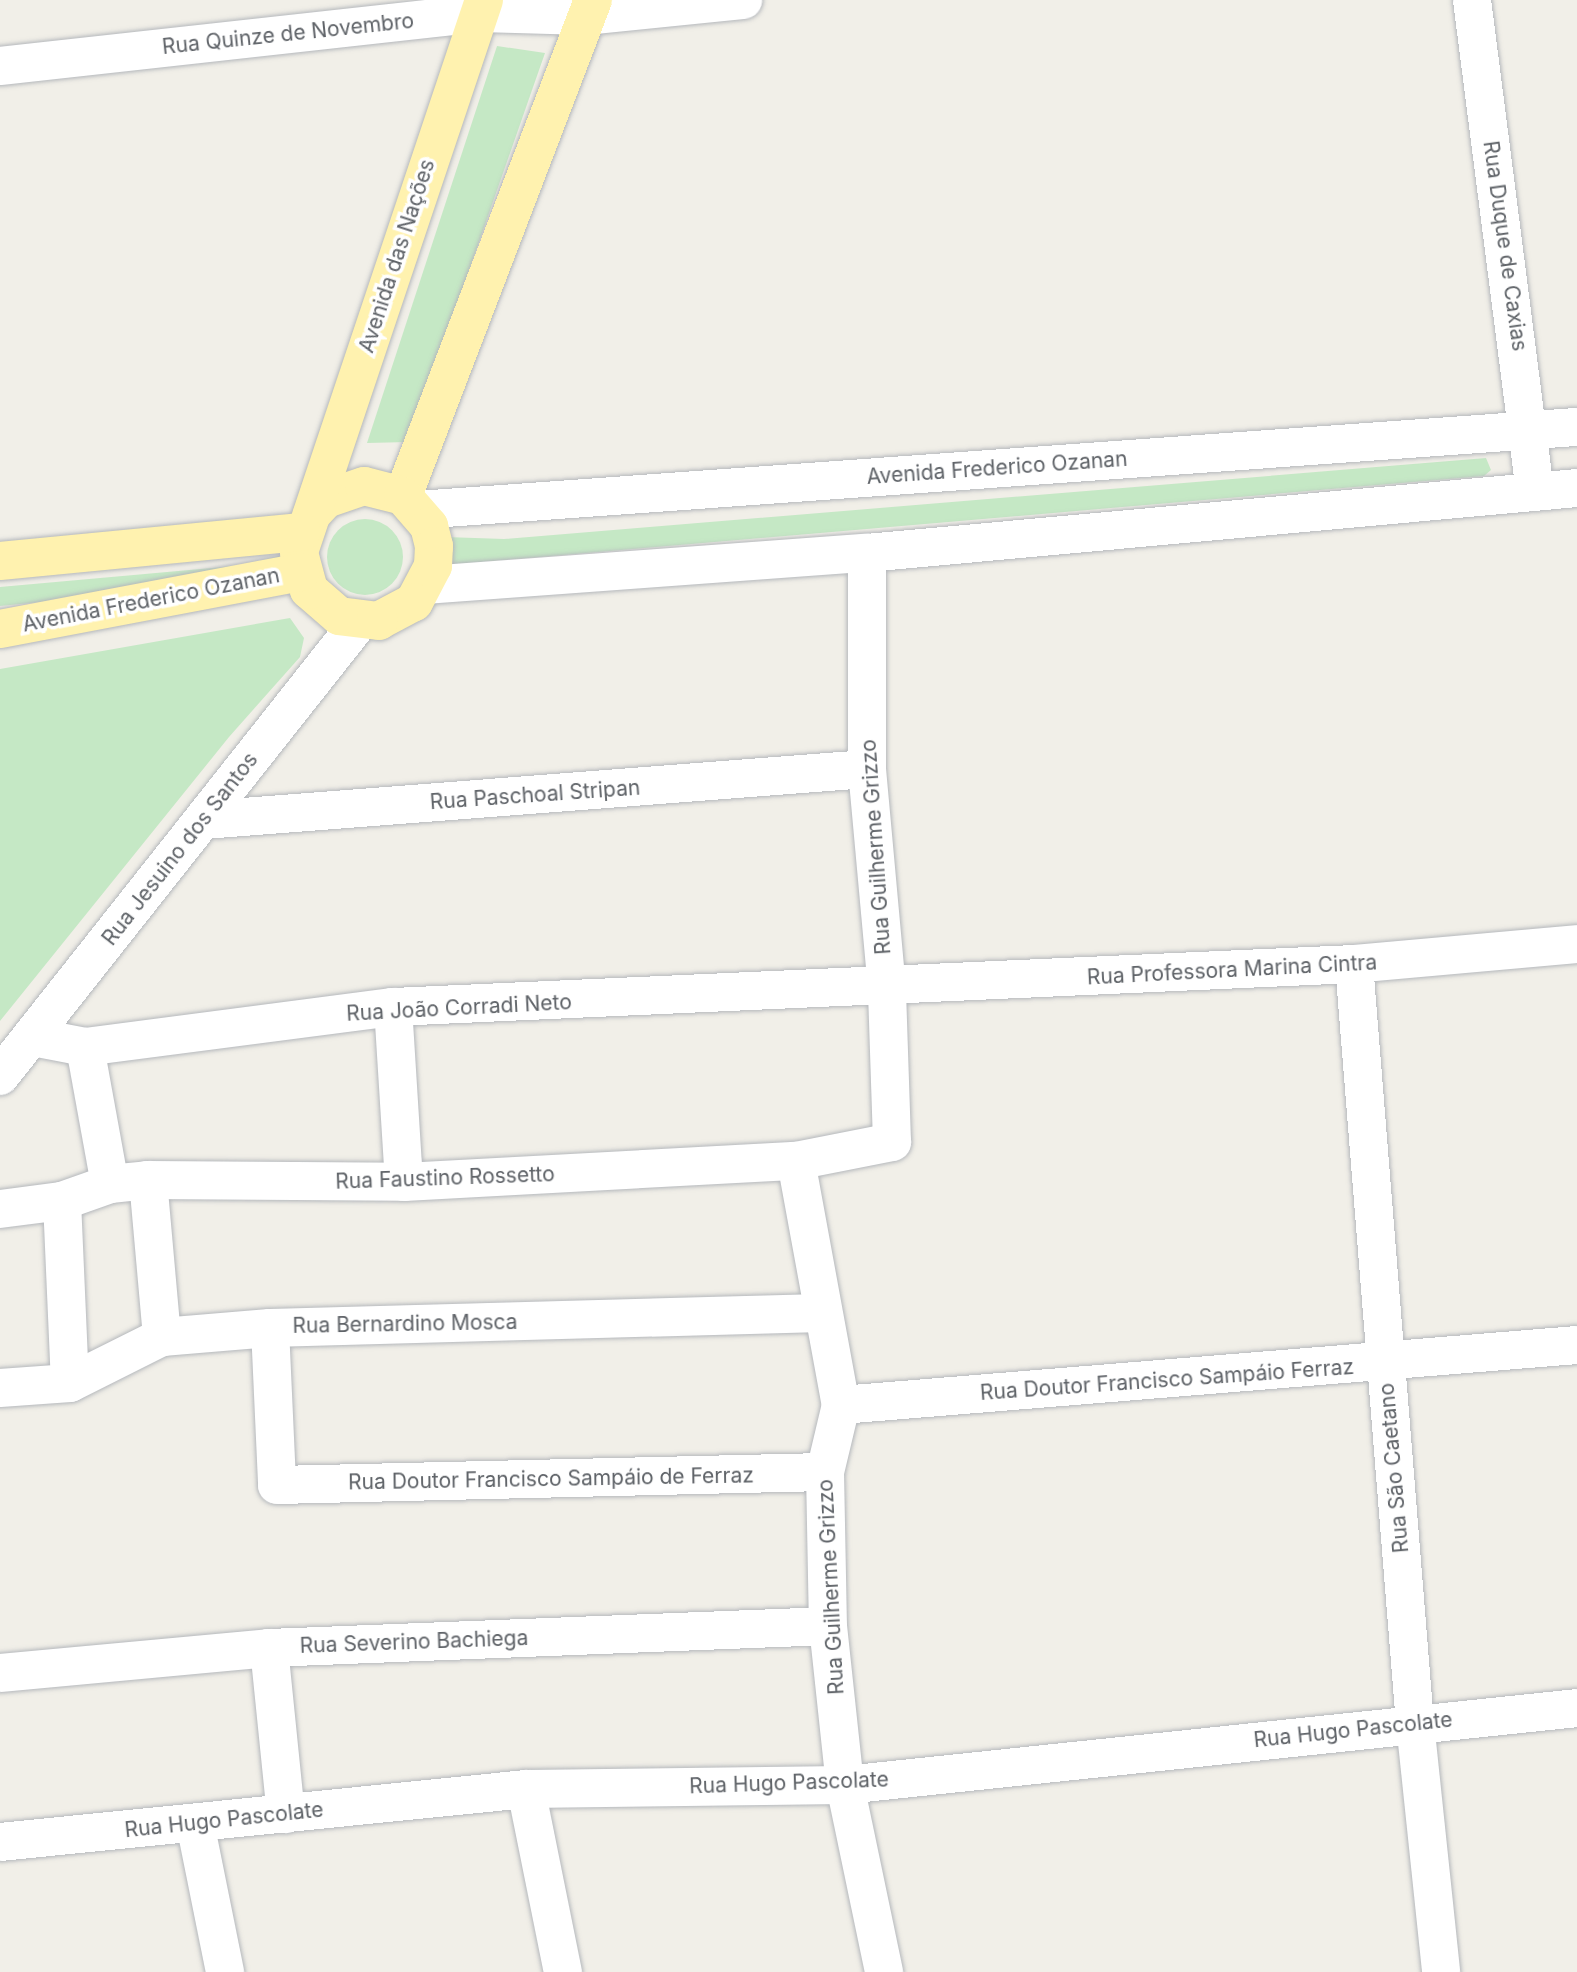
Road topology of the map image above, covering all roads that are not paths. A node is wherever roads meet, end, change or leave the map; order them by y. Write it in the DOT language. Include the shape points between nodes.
graph roads {
  1 [pos="743,0"];
  2 [pos="1472,0"];
  3 [pos="481,7"];
  4 [pos="589,8"];
  5 [pos="0,66"];
  6 [pos="1577,427"];
  7 [pos="1530,430"];
  8 [pos="1577,488"];
  9 [pos="1535,492"];
  10 [pos="410,503"];
  11 [pos="307,523"];
  12 [pos="867,553"];
  13 [pos="0,562"];
  14 [pos="301,572"];
  15 [pos="426,585"];
  16 [pos="359,622"];
  17 [pos="0,629"];
  18 [pos="867,769"];
  19 [pos="204,820"];
  20 [pos="1577,944"];
  21 [pos="1354,964"];
  22 [pos="887,989"];
  23 [pos="393,1007"];
  24 [pos="33,1037"];
  25 [pos="85,1047"];
  26 [pos="0,1076"];
  27 [pos="892,1142"];
  28 [pos="796,1161"];
  29 [pos="148,1181"];
  30 [pos="404,1182"];
  31 [pos="110,1184"];
  32 [pos="62,1201"];
  33 [pos="0,1209"];
  34 [pos="822,1313"];
  35 [pos="270,1328"];
  36 [pos="162,1337"];
  37 [pos="1577,1345"];
  38 [pos="1386,1364"];
  39 [pos="70,1383"];
  40 [pos="0,1388"];
  41 [pos="841,1405"];
  42 [pos="825,1472"];
  43 [pos="828,1626"];
  44 [pos="269,1648"];
  45 [pos="0,1673"];
  46 [pos="1577,1708"];
  47 [pos="1415,1723"];
  48 [pos="845,1784"];
  49 [pos="526,1790"];
  50 [pos="286,1814"];
  51 [pos="195,1823"];
  52 [pos="0,1842"];
  53 [pos="225,1972"];
  54 [pos="563,1972"];
  55 [pos="884,1972"];
  56 [pos="1441,1972"];
  1 -- 4 [label="street, Rua Quinze de Novembro"];
  2 -- 7 [label="street, Rua Duque de Caxias"];
  3 -- 4 [label="street, Rua Quinze de Novembro"];
  3 -- 5 [label="street, Rua Quinze de Novembro"];
  3 -- 11 [label="main road, Avenida das Nações"];
  4 -- 10 [label="main road"];
  6 -- 7 [label="street, Avenida Frederico Ozanan"];
  7 -- 9 [label="street, Rua Duque de Caxias"];
  7 -- 10 [label="street, Avenida Frederico Ozanan"];
  8 -- 9 [label="street"];
  9 -- 12 [label="street"];
  10 -- 11 [label="main road" via="364,486 326,499"];
  10 -- 15 [label="main road" via="434,546"];
  11 -- 13 [label="main road, Avenida Frederico Ozanan"];
  11 -- 14 [label="main road"];
  12 -- 15 [label="street"];
  12 -- 18 [label="street, Rua Guilherme Grizzo"];
  14 -- 16 [label="main road" via="322,606"];
  14 -- 17 [label="main road, Avenida Frederico Ozanan"];
  15 -- 16 [label="main road" via="398,614"];
  16 -- 19 [label="street, Rua Jesuino dos Santos"];
  18 -- 19 [label="street, Rua Paschoal Stripan"];
  18 -- 22 [label="street, Rua Guilherme Grizzo"];
  19 -- 24 [label="street, Rua Jesuino dos Santos"];
  20 -- 21 [label="street, Rua Professora Marina Cintra"];
  21 -- 22 [label="street, Rua Professora Marina Cintra"];
  21 -- 38 [label="street, Rua São Caetano"];
  22 -- 23 [label="street, Rua João Corradi Neto"];
  22 -- 27 [label="street, Rua Guilherme Grizzo"];
  23 -- 25 [label="street, Rua João Corradi Neto"];
  23 -- 30 [label="street"];
  24 -- 25 [label="street, Rua João Corradi Neto"];
  24 -- 26 [label="street, Rua Jesuino dos Santos"];
  25 -- 31 [label="street"];
  27 -- 28 [label="street, Rua Faustino Rossetto"];
  28 -- 30 [label="street, Rua Faustino Rossetto"];
  28 -- 34 [label="street, Rua Guilherme Grizzo"];
  29 -- 30 [label="street, Rua Faustino Rossetto"];
  29 -- 31 [label="street, Rua Faustino Rossetto"];
  29 -- 36 [label="street"];
  31 -- 32 [label="street, Rua Faustino Rossetto"];
  32 -- 33 [label="street, Rua Faustino Rossetto"];
  32 -- 39 [label="street"];
  34 -- 35 [label="street, Rua Bernardino Mosca"];
  34 -- 41 [label="street, Rua Guilherme Grizzo"];
  35 -- 36 [label="street, Rua Bernardino Mosca"];
  35 -- 42 [label="street, Rua Doutor Francisco Sampáio de Ferraz" via="277,1485"];
  36 -- 39 [label="street, Rua Bernardino Mosca"];
  37 -- 38 [label="street, Rua Doutor Francisco Sampáio Ferraz"];
  38 -- 41 [label="street, Rua Doutor Francisco Sampáio Ferraz"];
  38 -- 47 [label="street, Rua São Caetano"];
  39 -- 40 [label="street, Rua Bernardino Mosca"];
  41 -- 42 [label="street, Rua Guilherme Grizzo"];
  42 -- 43 [label="street, Rua Guilherme Grizzo"];
  43 -- 44 [label="street, Rua Severino Bachiega"];
  43 -- 48 [label="street, Rua Guilherme Grizzo"];
  44 -- 45 [label="street, Rua Severino Bachiega"];
  44 -- 50 [label="street"];
  46 -- 47 [label="street, Rua Hugo Pascolate"];
  47 -- 48 [label="street, Rua Hugo Pascolate"];
  47 -- 56 [label="street, Rua São Caetano"];
  48 -- 49 [label="street, Rua Hugo Pascolate"];
  48 -- 55 [label="street, Rua Guilherme Grizzo"];
  49 -- 50 [label="street, Rua Hugo Pascolate"];
  49 -- 54 [label="street"];
  50 -- 51 [label="street, Rua Hugo Pascolate"];
  51 -- 52 [label="street, Rua Hugo Pascolate"];
  51 -- 53 [label="street"];
}
